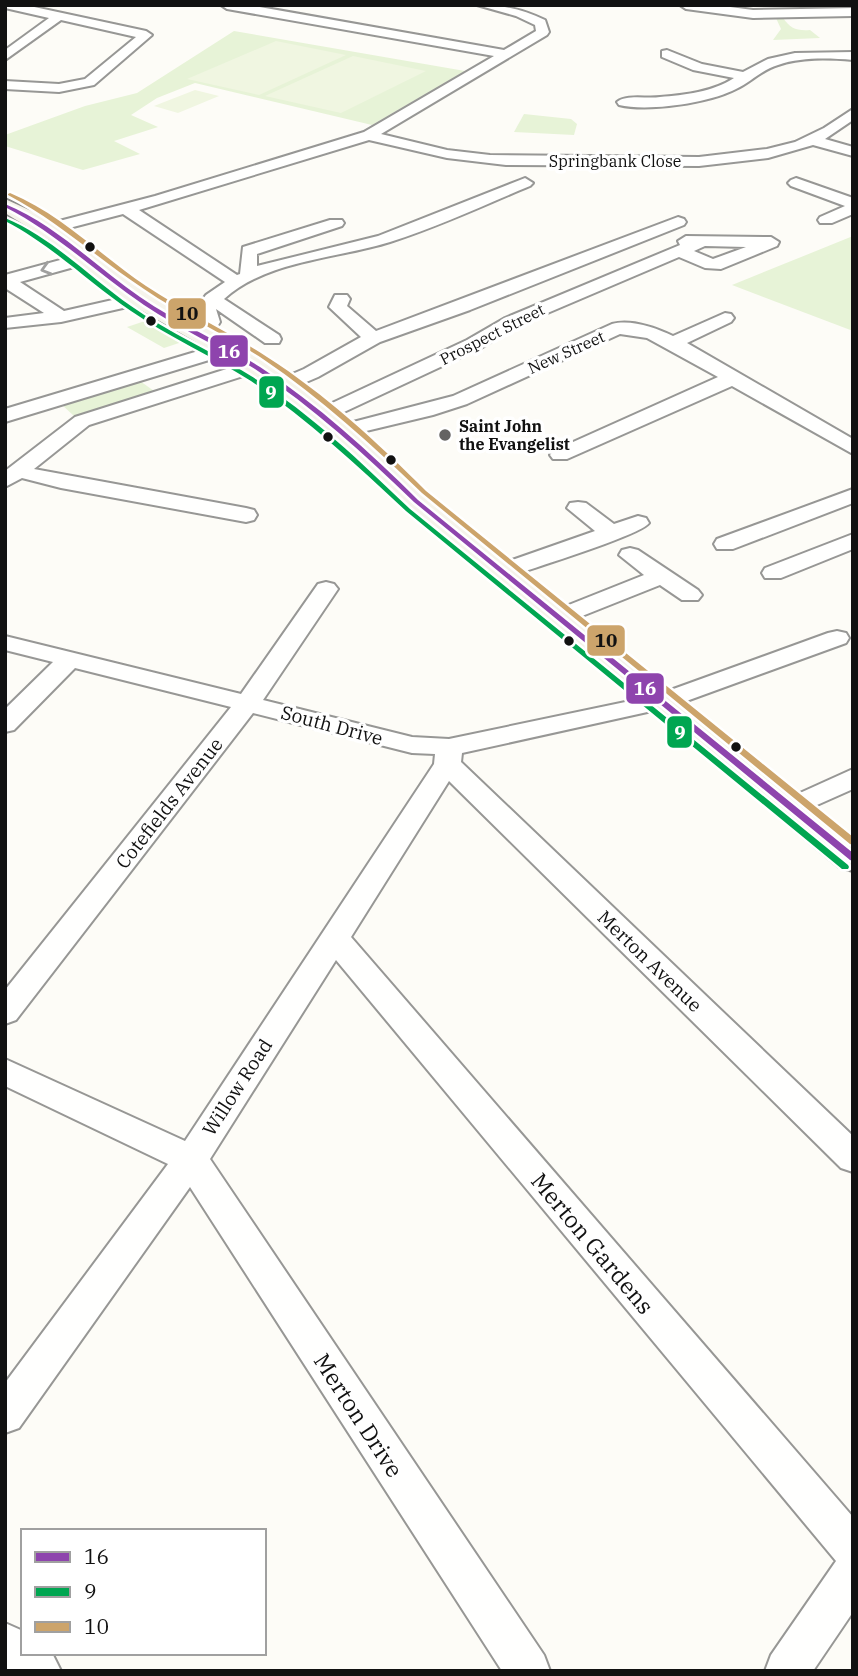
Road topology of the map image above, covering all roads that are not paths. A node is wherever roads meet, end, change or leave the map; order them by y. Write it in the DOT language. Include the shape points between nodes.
graph roads {
  1 [pos="7,5"];
  2 [pos="227,5"];
  3 [pos="483,5"];
  4 [pos="686,5"];
  5 [pos="853,12"];
  6 [pos="59,16"];
  7 [pos="507,54"];
  8 [pos="5,56"];
  9 [pos="853,56"];
  10 [pos="665,57"];
  11 [pos="747,77"];
  12 [pos="5,85"];
  13 [pos="634,106"];
  14 [pos="853,113"];
  15 [pos="369,135"];
  16 [pos="813,140"];
  17 [pos="853,152"];
  18 [pos="840,182"];
  19 [pos="525,183"];
  20 [pos="796,183"];
  21 [pos="814,190"];
  22 [pos="5,205"];
  23 [pos="853,206"];
  24 [pos="127,209"];
  25 [pos="826,220"];
  26 [pos="678,222"];
  27 [pos="336,223"];
  28 [pos="50,228"];
  29 [pos="627,240"];
  30 [pos="703,241"];
  31 [pos="679,251"];
  32 [pos="86,258"];
  33 [pos="6,280"];
  34 [pos="243,280"];
  35 [pos="139,299"];
  36 [pos="212,299"];
  37 [pos="341,299"];
  38 [pos="61,317"];
  39 [pos="726,318"];
  40 [pos="5,323"];
  41 [pos="273,335"];
  42 [pos="203,336"];
  43 [pos="373,338"];
  44 [pos="673,343"];
  45 [pos="225,349"];
  46 [pos="255,366"];
  47 [pos="733,378"];
  48 [pos="283,385"];
  49 [pos="5,416"];
  50 [pos="332,423"];
  51 [pos="853,448"];
  52 [pos="560,455"];
  53 [pos="12,476"];
  54 [pos="853,495"];
  55 [pos="578,508"];
  56 [pos="246,514"];
  57 [pos="638,523"];
  58 [pos="612,533"];
  59 [pos="853,541"];
  60 [pos="725,544"];
  61 [pos="630,555"];
  62 [pos="503,571"];
  63 [pos="773,573"];
  64 [pos="662,576"];
  65 [pos="326,589"];
  66 [pos="690,595"];
  67 [pos="559,617"];
  68 [pos="837,638"];
  69 [pos="5,643"];
  70 [pos="69,659"];
  71 [pos="661,702"];
  72 [pos="248,703"];
  73 [pos="5,724"];
  74 [pos="448,755"];
  75 [pos="853,778"];
  76 [pos="790,808"];
  77 [pos="853,858"];
  78 [pos="334,937"];
  79 [pos="5,1012"];
  80 [pos="5,1072"];
  81 [pos="853,1158"];
  82 [pos="191,1159"];
  83 [pos="5,1415"];
  84 [pos="853,1549"];
  85 [pos="853,1574"];
  86 [pos="5,1645"];
  87 [pos="39,1671"];
  88 [pos="528,1671"];
  89 [pos="787,1671"];
  1 -- 6 [label="street"];
  2 -- 7 [label="street"];
  3 -- 7 [label="street" via="541,23 543,32"];
  4 -- 5 [label="street" via="752,15"];
  6 -- 8 [label="street"];
  6 -- 12 [label="street" via="141,32 146,37 89,82 60,88"];
  7 -- 15 [label="street"];
  9 -- 11 [label="street" via="783,59 761,66"];
  10 -- 11 [label="street"];
  11 -- 13 [label="street" via="711,92"];
  14 -- 16 [label="street, Springbank Close"];
  15 -- 16 [label="street, Springbank Close" via="474,158 601,162 726,159"];
  15 -- 24 [label="street"];
  16 -- 17 [label="street"];
  18 -- 21 [label="street"];
  19 -- 34 [label="street" via="384,239 272,266"];
  20 -- 21 [label="street"];
  21 -- 23 [label="street"];
  22 -- 28 [label="main road"];
  23 -- 25 [label="street"];
  24 -- 28 [label="street"];
  24 -- 34 [label="street"];
  26 -- 29 [label="street"];
  27 -- 34 [label="street" via="249,251"];
  28 -- 32 [label="main road"];
  29 -- 30 [label="street"];
  29 -- 43 [label="street"];
  30 -- 31 [label="street, Prospect Street"];
  30 -- 31 [label="street" via="771,242 721,264"];
  31 -- 50 [label="street, Prospect Street" via="510,322"];
  32 -- 33 [label="street, one-way"];
  32 -- 35 [label="main road"];
  33 -- 38 [label="street"];
  34 -- 36 [label="street"];
  35 -- 38 [label="street"];
  35 -- 42 [label="main road"];
  36 -- 41 [label="street"];
  36 -- 42 [label="street" via="206,307 211,322"];
  37 -- 43 [label="street" via="338,307"];
  38 -- 40 [label="street"];
  39 -- 44 [label="street"];
  42 -- 45 [label="main road"];
  43 -- 48 [label="street"];
  44 -- 47 [label="street, New Street"];
  44 -- 50 [label="street, New Street" via="651,333 618,328 460,400 426,411"];
  45 -- 46 [label="main road"];
  45 -- 49 [label="street"];
  46 -- 48 [label="main road"];
  46 -- 53 [label="street" via="82,421"];
  47 -- 51 [label="street, New Street"];
  47 -- 52 [label="street"];
  48 -- 50 [label="main road"];
  50 -- 62 [label="main road" via="416,501"];
  53 -- 56 [label="street"];
  54 -- 60 [label="street"];
  55 -- 58 [label="street"];
  57 -- 58 [label="street"];
  58 -- 62 [label="street"];
  59 -- 63 [label="street"];
  61 -- 64 [label="street"];
  62 -- 67 [label="main road"];
  64 -- 66 [label="street"];
  64 -- 67 [label="street"];
  65 -- 72 [label="street, Cotefields Avenue"];
  67 -- 71 [label="main road"];
  68 -- 71 [label="street, South Drive"];
  69 -- 70 [label="street, South Drive"];
  70 -- 72 [label="street, South Drive"];
  70 -- 73 [label="street"];
  71 -- 74 [label="street, South Drive"];
  71 -- 76 [label="main road"];
  72 -- 74 [label="street, South Drive"];
  72 -- 79 [label="street, Cotefields Avenue"];
  74 -- 78 [label="street, Willow Road"];
  74 -- 81 [label="street, Merton Avenue"];
  75 -- 76 [label="street"];
  76 -- 77 [label="main road"];
  78 -- 82 [label="street, Willow Road"];
  78 -- 84 [label="street, Merton Gardens"];
  80 -- 82 [label="street"];
  82 -- 83 [label="street, Willow Road"];
  82 -- 88 [label="street, Merton Drive"];
  85 -- 89 [label="street"];
  86 -- 87 [label="street"];
}
